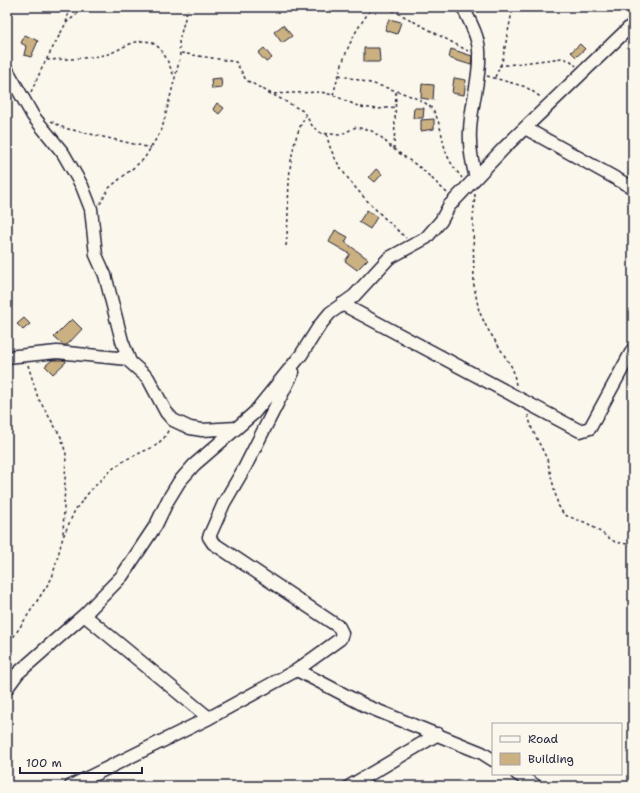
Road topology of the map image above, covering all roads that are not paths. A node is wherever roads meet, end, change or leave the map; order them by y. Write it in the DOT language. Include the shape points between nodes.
graph roads {
  1 [pos="463,7"];
  2 [pos="633,24"];
  3 [pos="7,70"];
  4 [pos="525,128"];
  5 [pos="473,181"];
  6 [pos="633,188"];
  7 [pos="342,304"];
  8 [pos="632,351"];
  9 [pos="301,355"];
  10 [pos="7,357"];
  11 [pos="128,359"];
  12 [pos="237,428"];
  13 [pos="84,615"];
  14 [pos="296,670"];
  15 [pos="7,688"];
  16 [pos="209,718"];
  17 [pos="438,734"];
  18 [pos="492,759"];
  19 [pos="518,775"];
  20 [pos="529,784"];
  21 [pos="71,786"];
  22 [pos="350,786"];
  1 -- 5 [label="street" via="479,49 470,129"];
  2 -- 4 [label="street"];
  3 -- 11 [label="street" via="40,126 56,144 82,186 93,218 96,254 105,275"];
  4 -- 5 [label="street"];
  4 -- 6 [label="street"];
  5 -- 7 [label="street" via="454,200 426,238 389,258 354,296"];
  7 -- 8 [label="street" via="575,430 586,431 590,428"];
  7 -- 9 [label="street" via="320,325"];
  9 -- 12 [label="street" via="254,413"];
  9 -- 14 [label="street" via="209,537 213,543 339,627 342,633 340,639"];
  10 -- 11 [label="street" via="56,352"];
  11 -- 12 [label="street" via="148,378 173,420 190,428 202,430"];
  12 -- 13 [label="street" via="184,475 156,525 122,576"];
  13 -- 15 [label="street" via="18,673"];
  13 -- 16 [label="street"];
  14 -- 16 [label="street"];
  14 -- 17 [label="street" via="366,706"];
  16 -- 21 [label="street"];
  17 -- 18 [label="street"];
  17 -- 22 [label="street"];
  19 -- 20 [label="street"];
}
